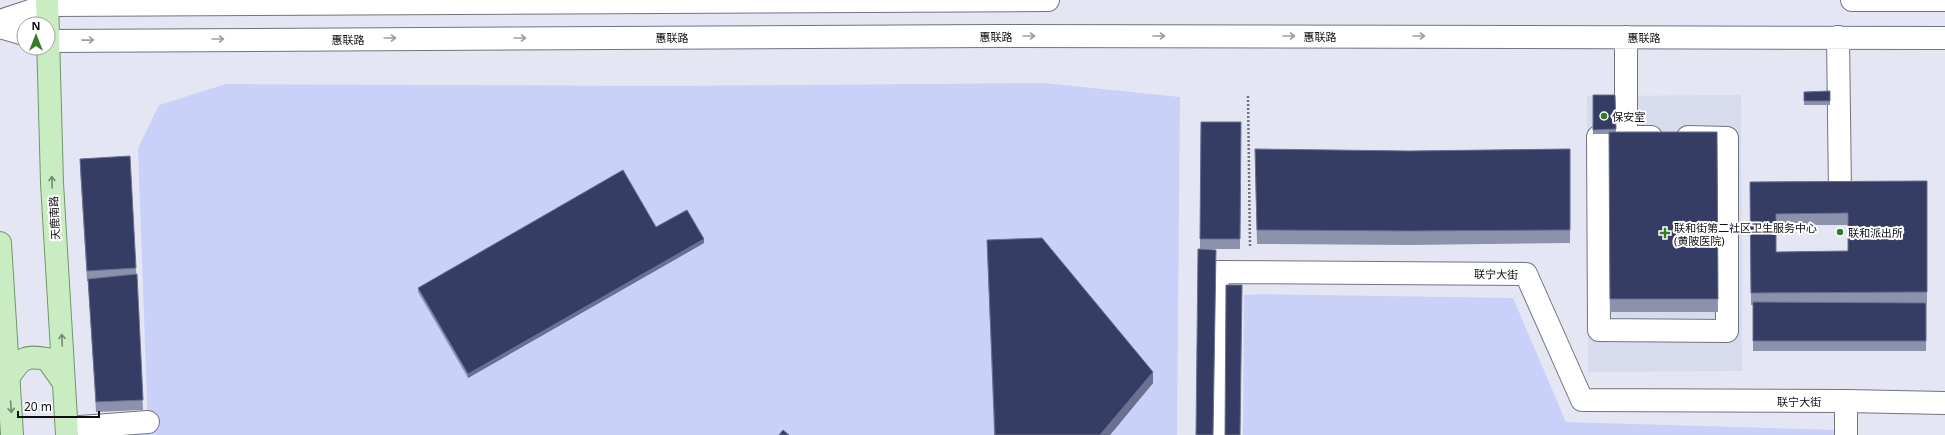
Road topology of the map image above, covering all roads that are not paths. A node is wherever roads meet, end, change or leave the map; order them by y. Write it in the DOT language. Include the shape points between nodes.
graph roads {
  1 [pos="1048,0"];
  2 [pos="1852,0"];
  3 [pos="1945,0"];
  4 [pos="824,1"];
  5 [pos="47,2"];
  6 [pos="264,2"];
  7 [pos="47,16"];
  8 [pos="0,21"];
  9 [pos="0,27"];
  10 [pos="16,32"];
  11 [pos="1626,37"];
  12 [pos="1838,38"];
  13 [pos="1945,38"];
  14 [pos="56,41"];
  15 [pos="48,56"];
  16 [pos="1626,137"];
  17 [pos="1840,193"];
  18 [pos="0,243"];
  19 [pos="9,377"];
  20 [pos="64,383"];
  21 [pos="1846,401"];
  22 [pos="1945,403"];
  23 [pos="148,422"];
  24 [pos="67,432"];
  25 [pos="12,435"];
  26 [pos="1216,435"];
  27 [pos="1846,435"];
  1 -- 4 [label="street"];
  2 -- 3 [label="street"];
  4 -- 6 [label="street"];
  5 -- 6 [label="street"];
  5 -- 7 [label="main road, 天鹿南路"];
  5 -- 8 [label="street"];
  9 -- 10 [label="street"];
  11 -- 12 [label="street, 惠联路"];
  14 -- 11 [label="street, 惠联路, one-way" via="982,36"];
  11 -- 16 [label="street"];
  12 -- 13 [label="street, 惠联路"];
  12 -- 17 [label="street"];
  20 -- 15 [label="main road, 天鹿南路, one-way" via="52,183"];
  16 -- 16 [label="street" via="1727,138 1727,331 1599,330 1598,137"];
  18 -- 19 [label="main road"];
  19 -- 20 [label="main road" via="17,363 32,356 47,359"];
  19 -- 25 [label="main road, one-way"];
  20 -- 24 [label="main road, 天鹿南路"];
  21 -- 22 [label="street"];
  21 -- 26 [label="street, 联宁大街" via="1582,400 1526,274 1218,272"];
  21 -- 27 [label="street"];
  23 -- 24 [label="street"];
}
